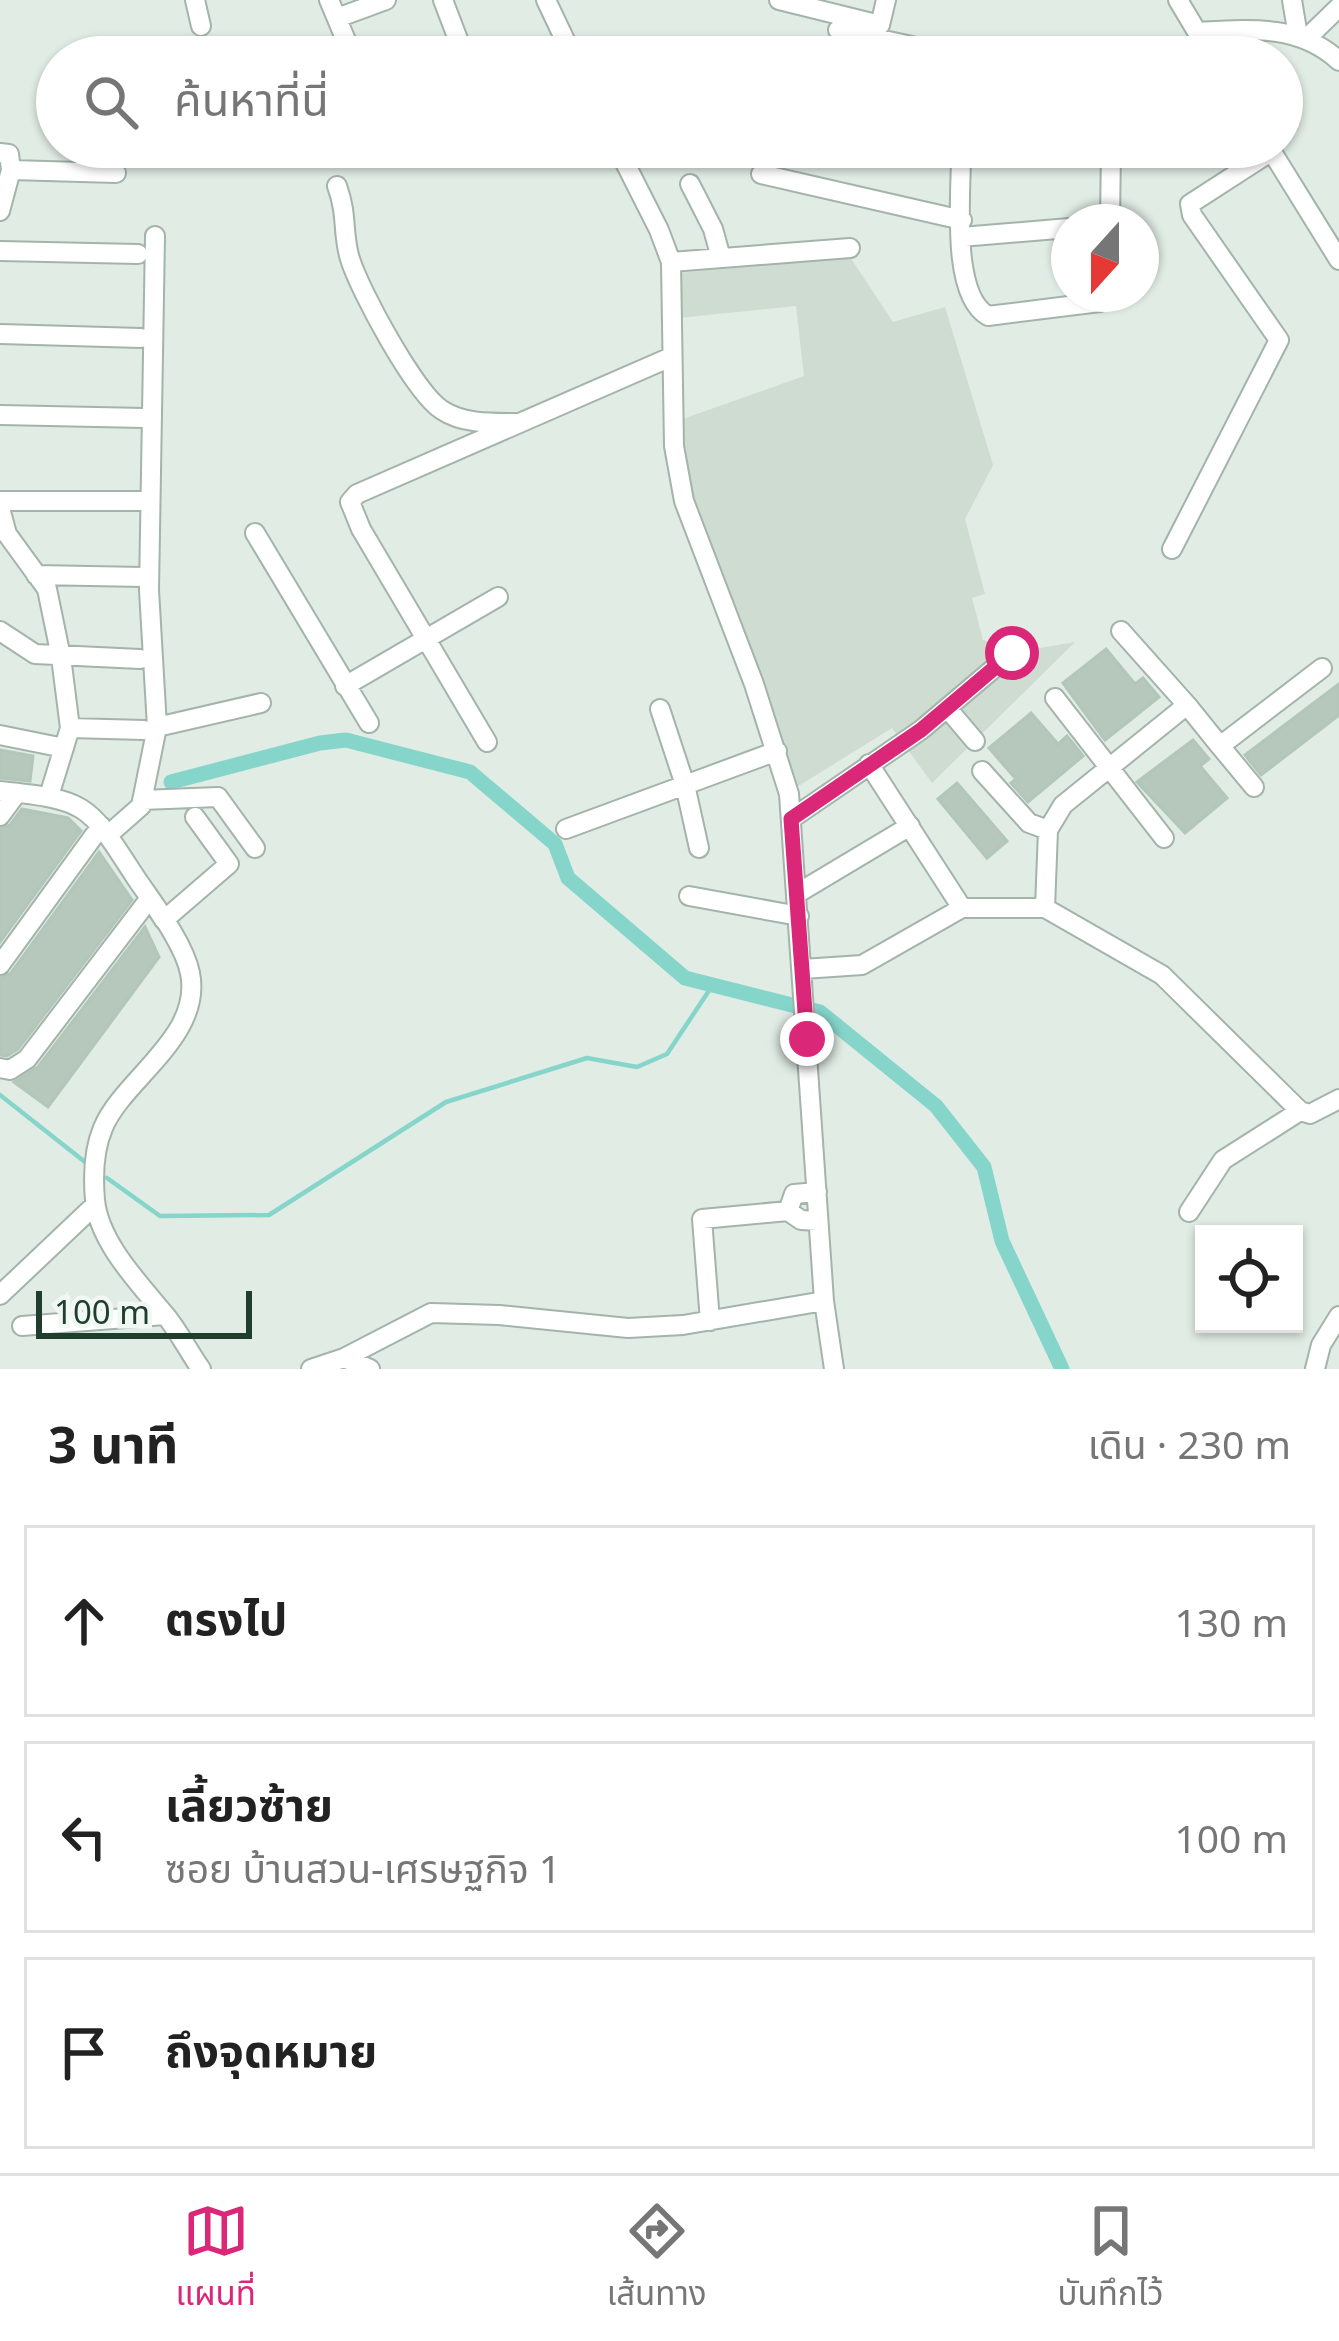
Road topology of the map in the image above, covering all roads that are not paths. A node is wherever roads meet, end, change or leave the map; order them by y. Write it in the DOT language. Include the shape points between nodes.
graph roads {
  1 [pos="195,0"];
  2 [pos="386,0"];
  3 [pos="443,0"];
  4 [pos="546,0"];
  5 [pos="779,0"];
  6 [pos="886,0"];
  7 [pos="1178,0"];
  8 [pos="1292,0"];
  9 [pos="1339,7"];
  10 [pos="333,9"];
  11 [pos="201,26"];
  12 [pos="838,30"];
  13 [pos="1198,32"];
  14 [pos="457,36"];
  15 [pos="563,36"];
  16 [pos="866,36"];
  17 [pos="1199,36"];
  18 [pos="1290,36"];
  19 [pos="1301,36"];
  20 [pos="1303,37"];
  21 [pos="1303,38"];
  22 [pos="1339,61"];
  23 [pos="5,162"];
  24 [pos="36,165"];
  25 [pos="72,168"];
  26 [pos="628,168"];
  27 [pos="962,168"];
  28 [pos="1111,168"];
  29 [pos="1242,168"];
  30 [pos="1284,168"];
  31 [pos="116,172"];
  32 [pos="761,174"];
  33 [pos="690,184"];
  34 [pos="337,186"];
  35 [pos="1110,204"];
  36 [pos="0,211"];
  37 [pos="1051,228"];
  38 [pos="962,229"];
  39 [pos="155,236"];
  40 [pos="1333,236"];
  41 [pos="850,248"];
  42 [pos="0,251"];
  43 [pos="138,254"];
  44 [pos="721,258"];
  45 [pos="1339,260"];
  46 [pos="671,262"];
  47 [pos="1051,308"];
  48 [pos="0,334"];
  49 [pos="141,338"];
  50 [pos="671,357"];
  51 [pos="0,416"];
  52 [pos="145,418"];
  53 [pos="520,423"];
  54 [pos="145,502"];
  55 [pos="0,505"];
  56 [pos="255,533"];
  57 [pos="0,544"];
  58 [pos="1172,549"];
  59 [pos="23,557"];
  60 [pos="37,575"];
  61 [pos="143,577"];
  62 [pos="498,597"];
  63 [pos="0,631"];
  64 [pos="1121,632"];
  65 [pos="427,640"];
  66 [pos="1012,653"];
  67 [pos="61,657"];
  68 [pos="140,659"];
  69 [pos="1322,668"];
  70 [pos="345,686"];
  71 [pos="1055,698"];
  72 [pos="261,704"];
  73 [pos="1186,705"];
  74 [pos="947,708"];
  75 [pos="660,709"];
  76 [pos="370,723"];
  77 [pos="150,728"];
  78 [pos="0,735"];
  79 [pos="68,738"];
  80 [pos="975,741"];
  81 [pos="487,742"];
  82 [pos="1220,746"];
  83 [pos="777,751"];
  84 [pos="869,764"];
  85 [pos="1111,766"];
  86 [pos="982,771"];
  87 [pos="685,785"];
  88 [pos="1254,788"];
  89 [pos="9,792"];
  90 [pos="50,796"];
  91 [pos="142,800"];
  92 [pos="0,816"];
  93 [pos="195,817"];
  94 [pos="791,819"];
  95 [pos="910,826"];
  96 [pos="566,829"];
  97 [pos="1048,830"];
  98 [pos="105,831"];
  99 [pos="1164,838"];
  100 [pos="255,848"];
  101 [pos="699,848"];
  102 [pos="798,892"];
  103 [pos="689,896"];
  104 [pos="150,898"];
  105 [pos="962,908"];
  106 [pos="1045,908"];
  107 [pos="799,916"];
  108 [pos="164,920"];
  109 [pos="0,965"];
  110 [pos="802,969"];
  111 [pos="0,1068"];
  112 [pos="1339,1100"];
  113 [pos="1300,1111"];
  114 [pos="817,1192"];
  115 [pos="95,1205"];
  116 [pos="788,1211"];
  117 [pos="1189,1212"];
  118 [pos="818,1221"];
  119 [pos="0,1295"];
  120 [pos="824,1301"];
  121 [pos="165,1315"];
  122 [pos="1339,1316"];
  123 [pos="710,1321"];
  124 [pos="22,1326"];
  125 [pos="186,1348"];
  126 [pos="344,1358"];
  127 [pos="191,1369"];
  128 [pos="202,1369"];
  129 [pos="310,1369"];
  130 [pos="370,1369"];
  131 [pos="834,1369"];
  132 [pos="1315,1369"];
  1 -- 11 [label="street"];
  2 -- 10 [label="street"];
  3 -- 14 [label="street"];
  4 -- 15 [label="street"];
  5 -- 6 [label="street" via="880,25"];
  7 -- 13 [label="street"];
  8 -- 19 [label="street"];
  9 -- 20 [label="street"];
  12 -- 16 [label="street"];
  13 -- 17 [label="street"];
  13 -- 18 [label="street"];
  21 -- 22 [label="street"];
  23 -- 24 [label="street"];
  23 -- 36 [label="street"];
  25 -- 31 [label="street"];
  26 -- 46 [label="street"];
  27 -- 38 [label="street"];
  28 -- 35 [label="street"];
  29 -- 58 [label="street" via="1190,204 1192,214 1280,340"];
  30 -- 40 [label="street"];
  32 -- 38 [label="street"];
  33 -- 44 [label="street"];
  34 -- 53 [label="street" via="356,277 430,400 461,418"];
  37 -- 38 [label="street"];
  38 -- 47 [label="street" via="972,300 988,316"];
  39 -- 77 [label="street"];
  40 -- 45 [label="street"];
  41 -- 44 [label="street"];
  42 -- 43 [label="street"];
  44 -- 46 [label="street"];
  46 -- 50 [label="street"];
  48 -- 49 [label="street"];
  50 -- 53 [label="street"];
  50 -- 83 [label="street" via="684,501"];
  51 -- 52 [label="street"];
  53 -- 65 [label="street" via="350,502"];
  54 -- 55 [label="street"];
  55 -- 59 [label="street"];
  56 -- 70 [label="street"];
  57 -- 59 [label="street"];
  59 -- 60 [label="street"];
  60 -- 61 [label="street"];
  60 -- 67 [label="street"];
  62 -- 65 [label="street"];
  63 -- 67 [label="street" via="35,654"];
  64 -- 73 [label="street"];
  65 -- 70 [label="street"];
  65 -- 81 [label="street"];
  66 -- 74 [label="street"];
  67 -- 68 [label="street"];
  67 -- 79 [label="street"];
  69 -- 82 [label="street"];
  70 -- 76 [label="street"];
  71 -- 85 [label="street"];
  72 -- 77 [label="street"];
  73 -- 82 [label="street"];
  73 -- 85 [label="street"];
  74 -- 80 [label="street"];
  74 -- 84 [label="street"];
  75 -- 87 [label="street"];
  77 -- 79 [label="street"];
  77 -- 91 [label="street"];
  78 -- 79 [label="street"];
  79 -- 90 [label="street"];
  82 -- 88 [label="street"];
  83 -- 87 [label="street"];
  83 -- 94 [label="street"];
  84 -- 94 [label="street"];
  84 -- 95 [label="street"];
  85 -- 97 [label="street" via="1063,806"];
  85 -- 99 [label="street"];
  86 -- 97 [label="street" via="1029,823"];
  87 -- 96 [label="street"];
  87 -- 101 [label="street"];
  89 -- 90 [label="street"];
  89 -- 92 [label="street"];
  90 -- 98 [label="street" via="80,804"];
  91 -- 98 [label="street"];
  91 -- 100 [label="street" via="218,796"];
  93 -- 108 [label="street" via="229,864"];
  94 -- 102 [label="street"];
  95 -- 102 [label="street"];
  95 -- 105 [label="street"];
  97 -- 106 [label="street"];
  98 -- 104 [label="street"];
  98 -- 109 [label="street"];
  102 -- 107 [label="street"];
  103 -- 107 [label="street"];
  104 -- 108 [label="street"];
  104 -- 111 [label="street" via="27,1059"];
  105 -- 106 [label="street"];
  105 -- 110 [label="street" via="862,964"];
  106 -- 113 [label="street" via="1162,975"];
  107 -- 110 [label="street"];
  108 -- 115 [label="street" via="190,972 190,1005 158,1060 104,1124"];
  110 -- 114 [label="street"];
  112 -- 113 [label="street"];
  113 -- 117 [label="street" via="1223,1160"];
  114 -- 116 [label="street" via="794,1194"];
  114 -- 118 [label="street"];
  115 -- 119 [label="street"];
  115 -- 121 [label="street" via="119,1258"];
  116 -- 118 [label="street"];
  116 -- 123 [label="street" via="702,1219"];
  118 -- 120 [label="street"];
  120 -- 123 [label="street"];
  120 -- 131 [label="street"];
  121 -- 124 [label="street"];
  121 -- 125 [label="street"];
  122 -- 132 [label="street"];
  123 -- 126 [label="street" via="628,1328 431,1313"];
  125 -- 127 [label="street"];
  125 -- 128 [label="street"];
  126 -- 129 [label="street"];
  126 -- 130 [label="street"];
}
